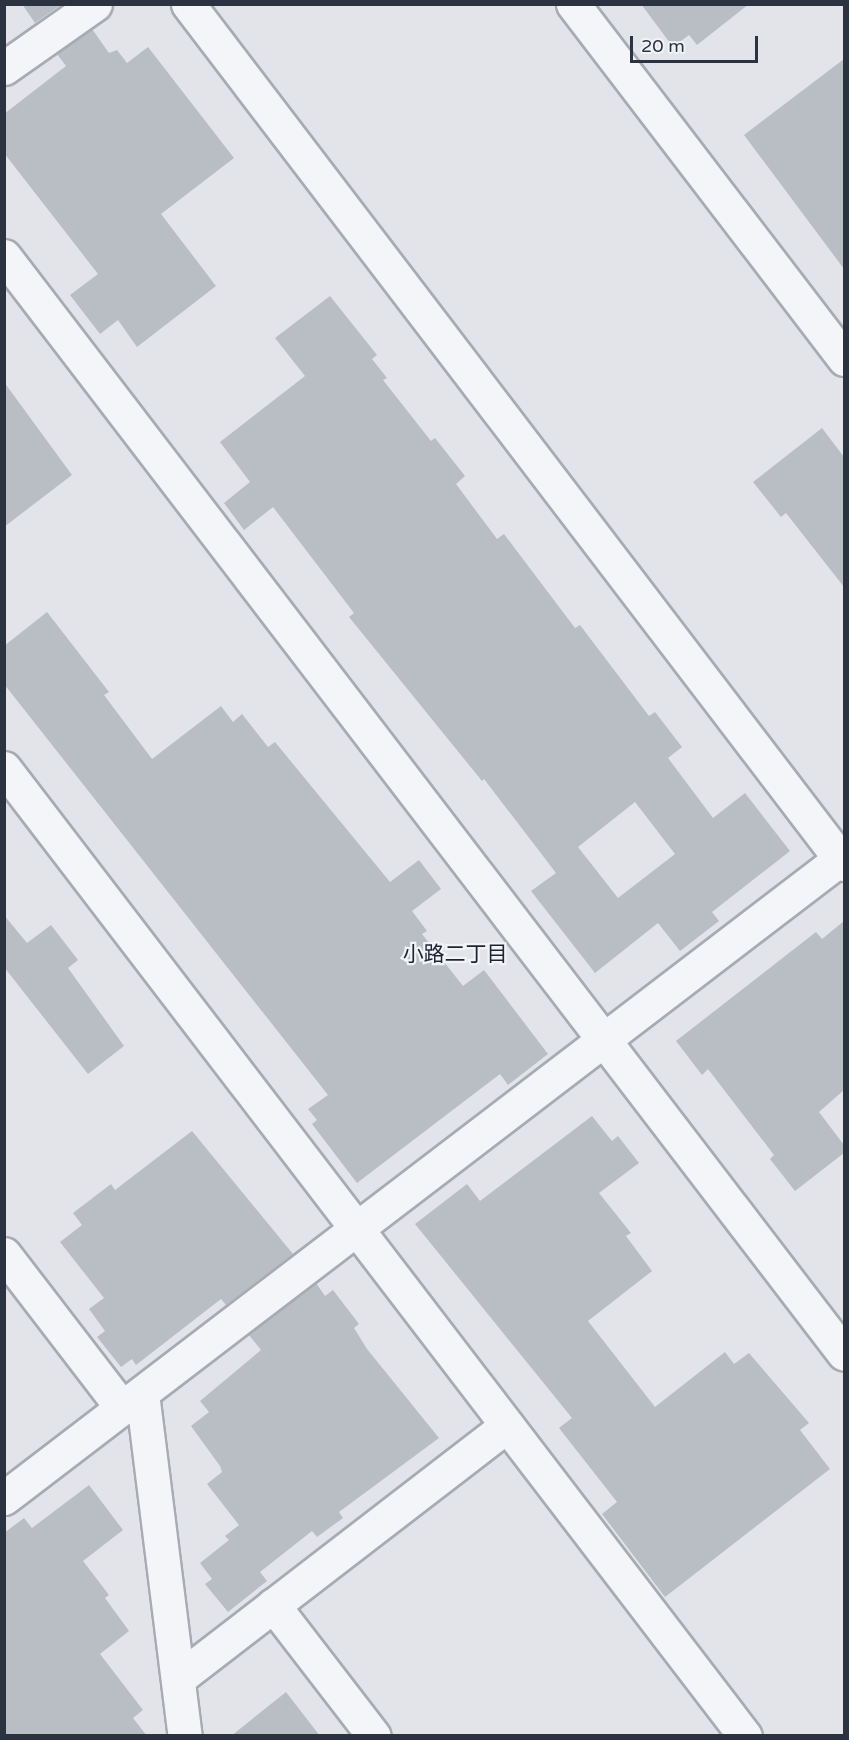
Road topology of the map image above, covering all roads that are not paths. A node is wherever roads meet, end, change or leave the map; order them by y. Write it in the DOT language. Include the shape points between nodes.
graph roads {
  1 [pos="95,4"];
  2 [pos="188,4"];
  3 [pos="573,4"];
  4 [pos="4,68"];
  5 [pos="4,256"];
  6 [pos="844,359"];
  7 [pos="4,768"];
  8 [pos="843,859"];
  9 [pos="604,1040"];
  10 [pos="355,1230"];
  11 [pos="4,1254"];
  12 [pos="844,1354"];
  13 [pos="132,1401"];
  14 [pos="507,1425"];
  15 [pos="4,1498"];
  16 [pos="273,1605"];
  17 [pos="179,1678"];
  18 [pos="185,1736"];
  19 [pos="374,1736"];
  20 [pos="745,1736"];
  1 -- 4 [label="street"];
  2 -- 8 [label="street"];
  3 -- 6 [label="street"];
  5 -- 9 [label="street"];
  7 -- 10 [label="street"];
  8 -- 9 [label="street"];
  9 -- 10 [label="street"];
  9 -- 12 [label="street"];
  10 -- 13 [label="street"];
  10 -- 14 [label="street"];
  11 -- 13 [label="street"];
  13 -- 15 [label="street"];
  13 -- 17 [label="street"];
  14 -- 16 [label="street"];
  14 -- 20 [label="street"];
  16 -- 17 [label="street"];
  16 -- 19 [label="street"];
  17 -- 18 [label="street"];
}
